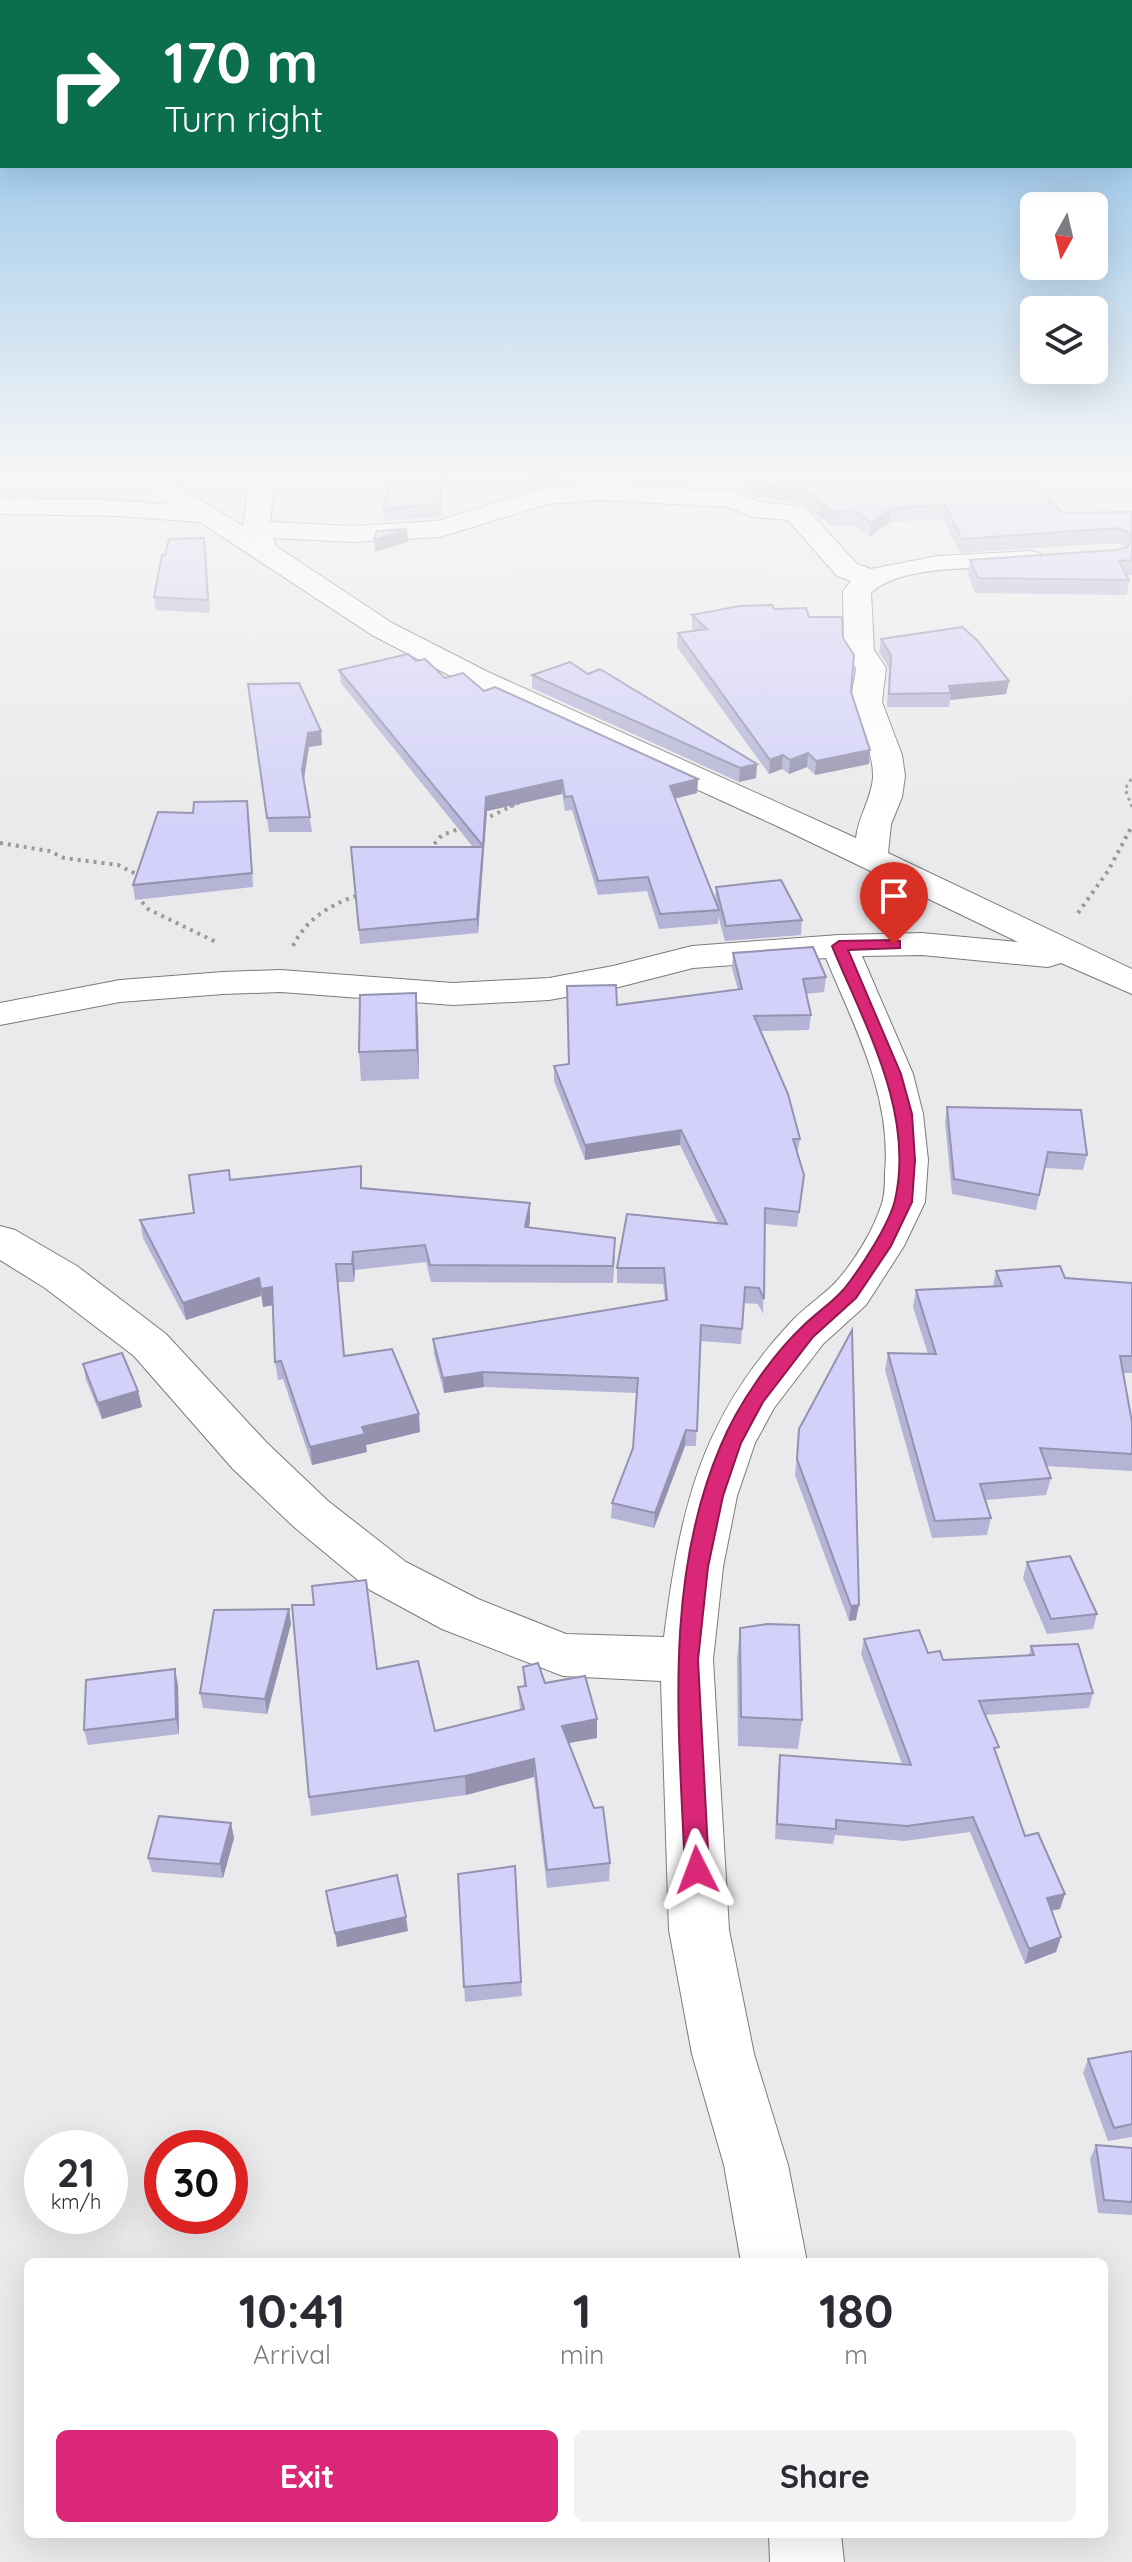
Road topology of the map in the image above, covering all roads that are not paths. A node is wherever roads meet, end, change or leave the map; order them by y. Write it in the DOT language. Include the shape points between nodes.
graph roads {
  1 [pos="329,591"];
  2 [pos="857,591"];
  3 [pos="870,859"];
  4 [pos="839,946"];
  5 [pos="1086,961"];
  6 [pos="1132,983"];
  7 [pos="0,1014"];
  8 [pos="0,1240"];
  9 [pos="687,1660"];
  10 [pos="773,2258"];
  11 [pos="805,2538"];
  12 [pos="807,2562"];
  1 -- 3 [label="street" via="382,629 477,678"];
  2 -- 3 [label="street" via="859,650 871,668 867,702 889,776"];
  3 -- 5 [label="street"];
  4 -- 5 [label="street" via="922,944"];
  4 -- 7 [label="street" via="692,957 549,989 453,994 299,982 223,983 120,991"];
  4 -- 9 [label="street" via="893,1074 907,1160 904,1202 850,1294 807,1333 756,1398 731,1443 698,1567"];
  5 -- 6 [label="street"];
  8 -- 9 [label="street" via="61,1277 150,1345 250,1456 388,1576 460,1614 563,1655"];
  9 -- 10 [label="street" via="699,1930"];
  11 -- 12 [label="street"];
}
